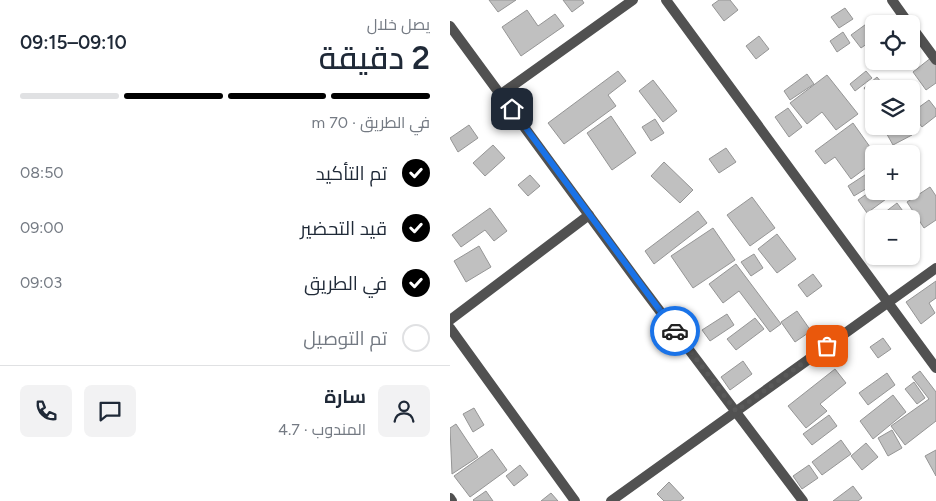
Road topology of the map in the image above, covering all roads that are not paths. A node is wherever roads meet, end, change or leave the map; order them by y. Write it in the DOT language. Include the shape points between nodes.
graph roads {
  1 [pos="633,0"];
  2 [pos="666,0"];
  3 [pos="892,0"];
  4 [pos="903,15"];
  5 [pos="450,26"];
  6 [pos="920,38"];
  7 [pos="936,60"];
  8 [pos="501,94"];
  9 [pos="589,215"];
  10 [pos="936,268"];
  11 [pos="887,302"];
  12 [pos="450,320"];
  13 [pos="450,328"];
  14 [pos="936,368"];
  15 [pos="736,411"];
  16 [pos="450,498"];
  17 [pos="452,501"];
  18 [pos="575,501"];
  19 [pos="611,501"];
  20 [pos="803,501"];
  1 -- 8 [label="street"];
  2 -- 11 [label="street"];
  3 -- 4 [label="street"];
  5 -- 8 [label="street"];
  6 -- 7 [label="street"];
  8 -- 9 [label="street"];
  9 -- 12 [label="street"];
  9 -- 15 [label="street"];
  10 -- 11 [label="street"];
  11 -- 14 [label="street"];
  11 -- 15 [label="street"];
  13 -- 18 [label="street"];
  15 -- 19 [label="street"];
  15 -- 20 [label="street"];
  16 -- 17 [label="street"];
}
